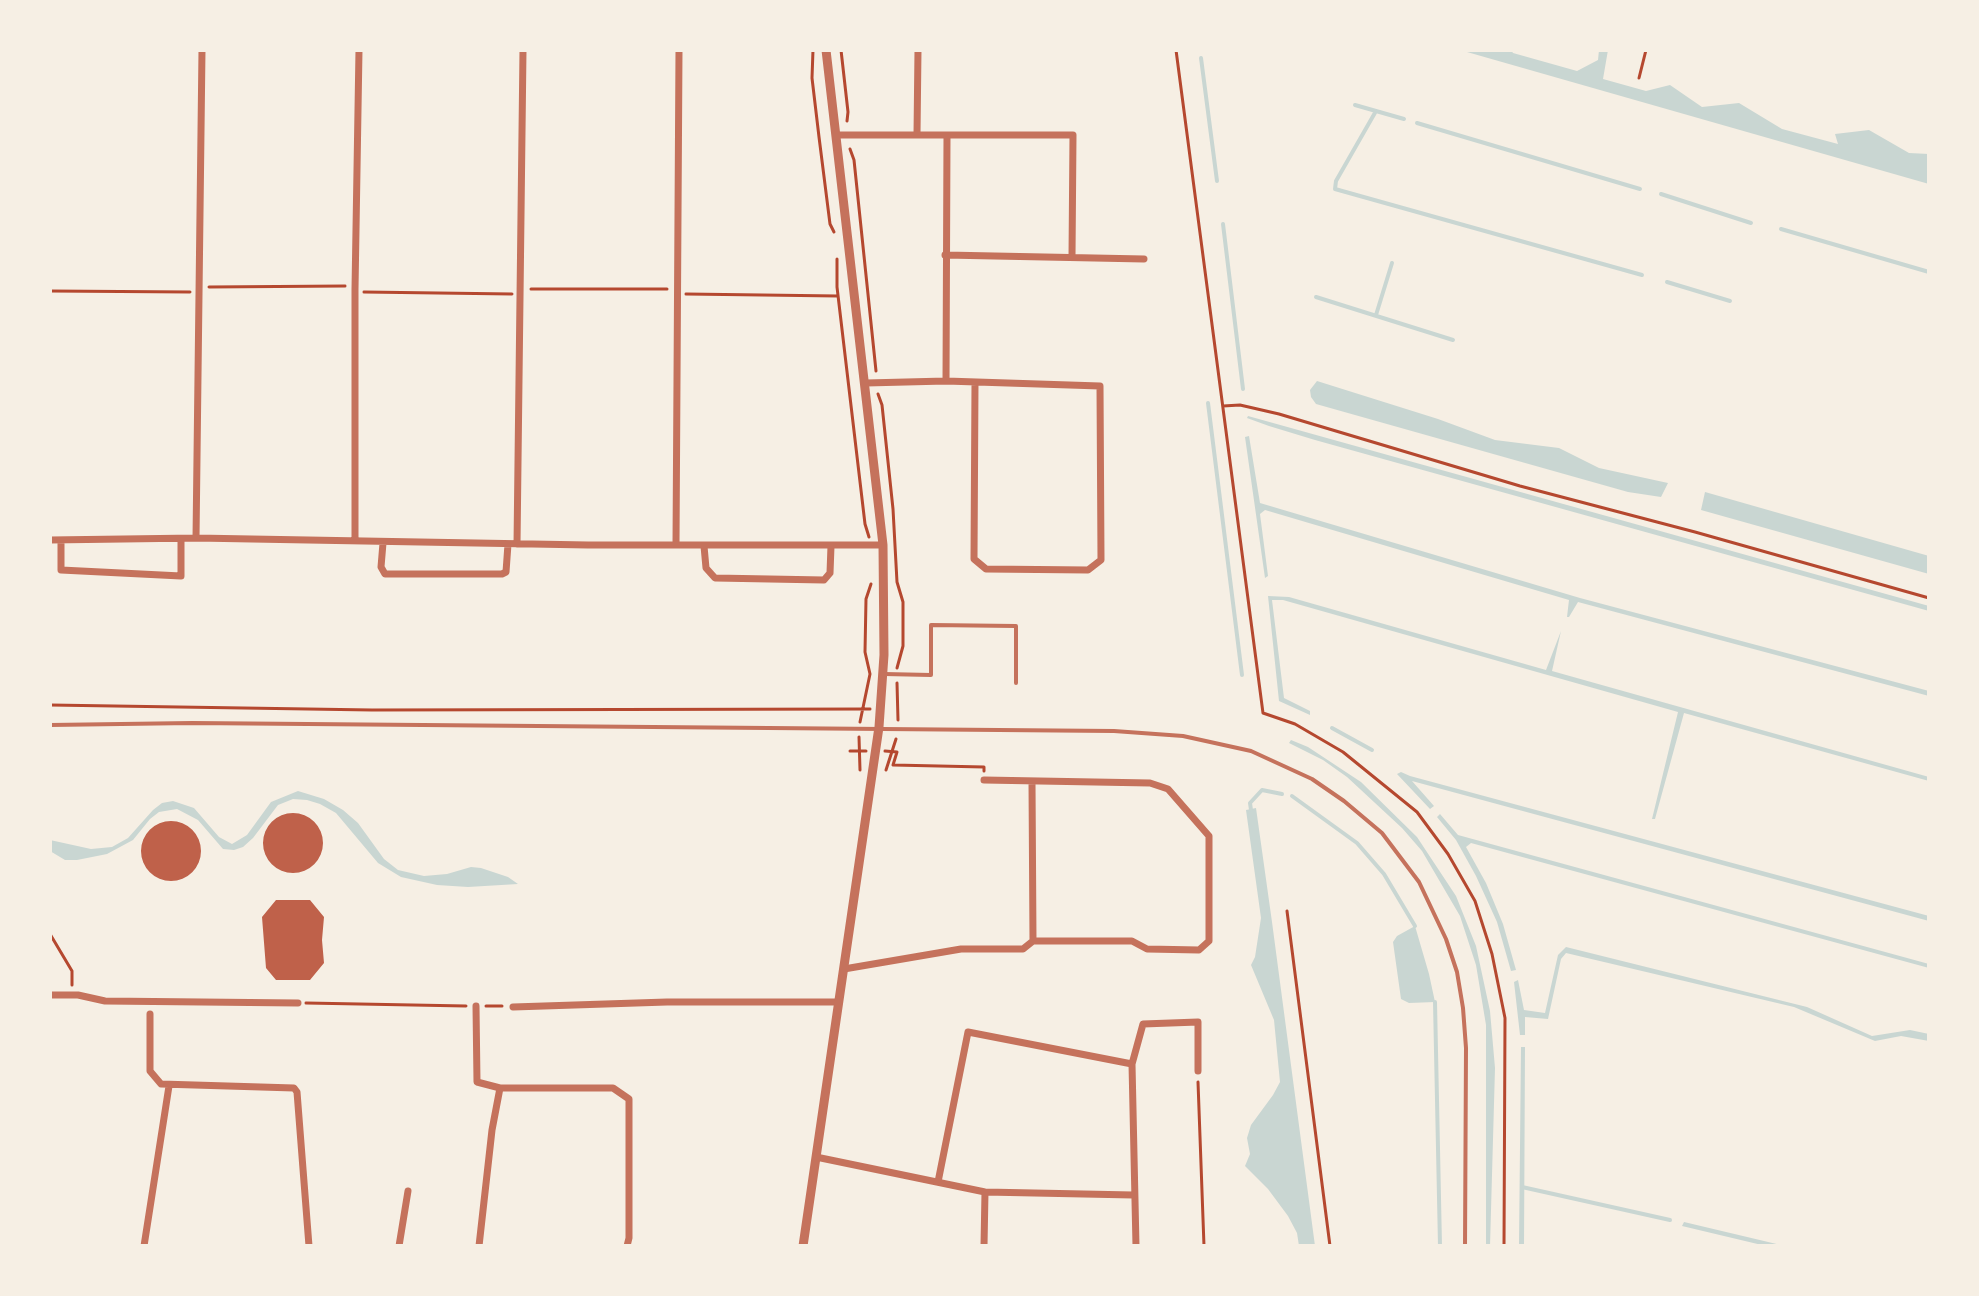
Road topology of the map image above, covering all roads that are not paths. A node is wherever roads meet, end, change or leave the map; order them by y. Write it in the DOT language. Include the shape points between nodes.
graph roads {
  1 [pos="202,50"];
  2 [pos="359,50"];
  3 [pos="523,50"];
  4 [pos="679,50"];
  5 [pos="826,50"];
  6 [pos="918,50"];
  7 [pos="917,134"];
  8 [pos="836,135"];
  9 [pos="947,135"];
  10 [pos="945,255"];
  11 [pos="1072,257"];
  12 [pos="1144,259"];
  13 [pos="946,381"];
  14 [pos="866,383"];
  15 [pos="975,383"];
  16 [pos="196,538"];
  17 [pos="50,540"];
  18 [pos="181,540"];
  19 [pos="61,541"];
  20 [pos="355,541"];
  21 [pos="383,543"];
  22 [pos="676,543"];
  23 [pos="513,544"];
  24 [pos="883,545"];
  25 [pos="704,546"];
  26 [pos="831,546"];
  27 [pos="884,674"];
  28 [pos="1016,683"];
  29 [pos="50,725"];
  30 [pos="879,727"];
  31 [pos="984,780"];
  32 [pos="1032,782"];
  33 [pos="1033,941"];
  34 [pos="844,969"];
  35 [pos="50,995"];
  36 [pos="838,1002"];
  37 [pos="298,1003"];
  38 [pos="476,1006"];
  39 [pos="513,1007"];
  40 [pos="150,1014"];
  41 [pos="1132,1064"];
  42 [pos="1198,1071"];
  43 [pos="169,1086"];
  44 [pos="500,1088"];
  45 [pos="816,1157"];
  46 [pos="938,1182"];
  47 [pos="408,1191"];
  48 [pos="985,1192"];
  49 [pos="1133,1195"];
  50 [pos="144,1246"];
  51 [pos="309,1246"];
  52 [pos="399,1246"];
  53 [pos="479,1246"];
  54 [pos="627,1246"];
  55 [pos="803,1246"];
  56 [pos="984,1246"];
  57 [pos="1136,1246"];
  58 [pos="1465,1246"];
  1 -- 16 [label="street"];
  2 -- 20 [label="street"];
  3 -- 23 [label="street"];
  4 -- 22 [label="street"];
  5 -- 8 [label="street"];
  6 -- 7 [label="street"];
  7 -- 8 [label="street"];
  7 -- 9 [label="street"];
  8 -- 14 [label="street"];
  9 -- 10 [label="street"];
  9 -- 11 [label="street" via="1073,135"];
  10 -- 11 [label="street"];
  10 -- 13 [label="street"];
  11 -- 12 [label="street"];
  13 -- 14 [label="street"];
  13 -- 15 [label="street"];
  14 -- 24 [label="street"];
  15 -- 15 [label="street" via="1100,386 1101,560 1088,570 986,569 974,559"];
  16 -- 18 [label="street"];
  16 -- 20 [label="street"];
  17 -- 19 [label="street"];
  18 -- 19 [label="street"];
  18 -- 19 [label="street" via="181,576 61,570"];
  20 -- 21 [label="street"];
  21 -- 23 [label="street"];
  21 -- 23 [label="street" via="385,574 502,574"];
  22 -- 23 [label="street"];
  22 -- 25 [label="street"];
  24 -- 26 [label="street"];
  24 -- 27 [label="street"];
  25 -- 26 [label="street"];
  25 -- 26 [label="street" via="706,568 715,578 824,580 830,573"];
  27 -- 28 [label="lane" via="931,675 931,625 1016,626"];
  27 -- 30 [label="street"];
  29 -- 30 [label="lane"];
  30 -- 34 [label="street"];
  30 -- 58 [label="lane" via="1156,732 1218,742 1312,779 1382,833 1419,882 1457,972 1466,1048"];
  31 -- 32 [label="street"];
  32 -- 33 [label="street"];
  32 -- 33 [label="street" via="1150,783 1168,789 1209,836 1209,941 1199,950 1147,949 1132,941"];
  33 -- 34 [label="street" via="1023,949 961,949"];
  34 -- 36 [label="street"];
  35 -- 37 [label="street" via="105,1001"];
  36 -- 39 [label="street"];
  36 -- 45 [label="street"];
  38 -- 44 [label="street" via="477,1082"];
  40 -- 43 [label="street" via="150,1071"];
  41 -- 42 [label="street" via="1143,1024 1198,1022"];
  41 -- 46 [label="street" via="968,1032"];
  41 -- 49 [label="street"];
  43 -- 50 [label="street"];
  43 -- 51 [label="street" via="294,1088"];
  44 -- 53 [label="street"];
  44 -- 54 [label="street" via="613,1088 629,1099"];
  45 -- 46 [label="street"];
  45 -- 55 [label="street"];
  46 -- 48 [label="street"];
  47 -- 52 [label="street"];
  48 -- 49 [label="street"];
  48 -- 56 [label="street"];
  49 -- 57 [label="street"];
}
